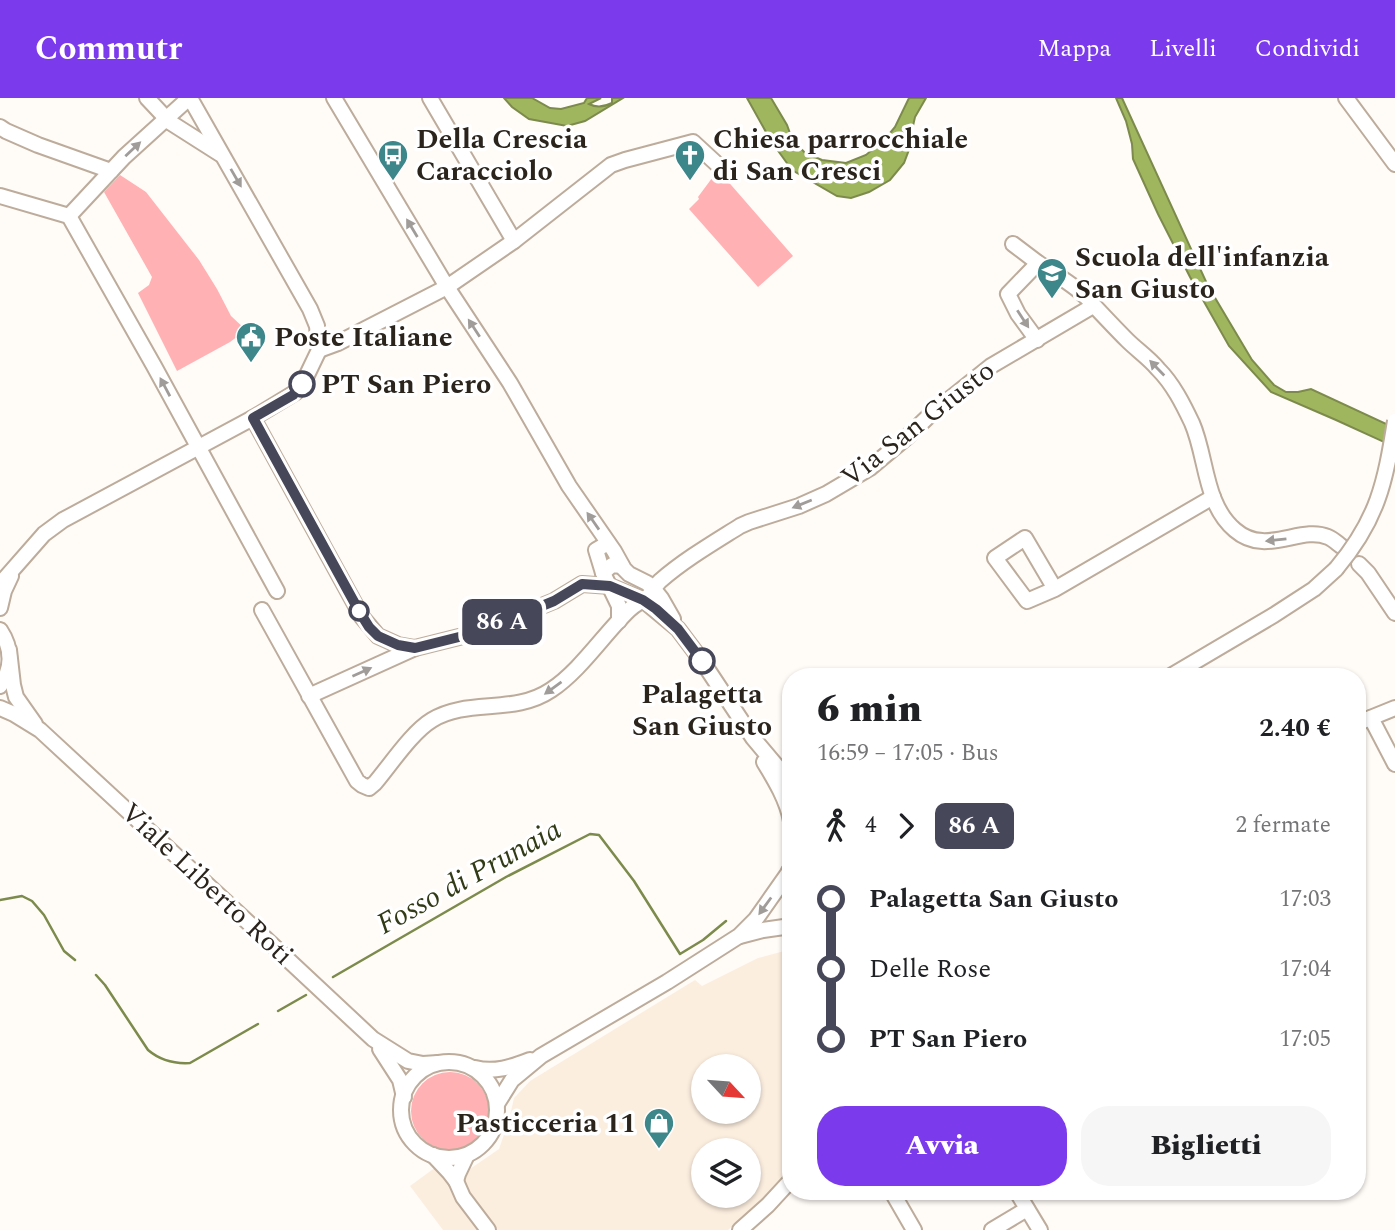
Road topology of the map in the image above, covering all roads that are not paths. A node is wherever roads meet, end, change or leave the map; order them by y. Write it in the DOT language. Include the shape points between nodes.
graph roads {
  1 [pos="147,98"];
  2 [pos="189,98"];
  3 [pos="334,98"];
  4 [pos="430,98"];
  5 [pos="1346,98"];
  6 [pos="165,120"];
  7 [pos="0,127"];
  8 [pos="224,157"];
  9 [pos="1395,164"];
  10 [pos="718,165"];
  11 [pos="111,171"];
  12 [pos="0,196"];
  13 [pos="69,216"];
  14 [pos="514,241"];
  15 [pos="1013,244"];
  16 [pos="1038,263"];
  17 [pos="447,287"];
  18 [pos="1093,306"];
  19 [pos="1037,340"];
  20 [pos="319,350"];
  21 [pos="253,418"];
  22 [pos="1395,421"];
  23 [pos="197,447"];
  24 [pos="1213,497"];
  25 [pos="608,543"];
  26 [pos="1341,546"];
  27 [pos="21,560"];
  28 [pos="1359,564"];
  29 [pos="622,566"];
  30 [pos="606,580"];
  31 [pos="0,584"];
  32 [pos="653,589"];
  33 [pos="1055,589"];
  34 [pos="276,591"];
  35 [pos="643,600"];
  36 [pos="0,608"];
  37 [pos="262,610"];
  38 [pos="1395,613"];
  39 [pos="0,614"];
  40 [pos="619,621"];
  41 [pos="678,629"];
  42 [pos="5,640"];
  43 [pos="415,648"];
  44 [pos="1184,668"];
  45 [pos="0,686"];
  46 [pos="309,696"];
  47 [pos="0,708"];
  48 [pos="1395,708"];
  49 [pos="1366,721"];
  50 [pos="1366,722"];
  51 [pos="40,730"];
  52 [pos="754,738"];
  53 [pos="1395,764"];
  54 [pos="782,771"];
  55 [pos="782,793"];
  56 [pos="782,880"];
  57 [pos="782,927"];
  58 [pos="739,936"];
  59 [pos="373,1039"];
  60 [pos="541,1055"];
  61 [pos="438,1063"];
  62 [pos="469,1066"];
  63 [pos="404,1097"];
  64 [pos="497,1104"];
  65 [pos="432,1154"];
  66 [pos="467,1154"];
  67 [pos="456,1181"];
  68 [pos="782,1190"];
  69 [pos="897,1200"];
  70 [pos="1022,1200"];
  71 [pos="1027,1209"];
  72 [pos="488,1230"];
  73 [pos="740,1230"];
  74 [pos="914,1230"];
  75 [pos="992,1230"];
  76 [pos="1040,1230"];
  1 -- 6 [label="street"];
  2 -- 6 [label="street"];
  2 -- 8 [label="street"];
  17 -- 3 [label="street, one-way"];
  4 -- 14 [label="street"];
  5 -- 9 [label="street"];
  6 -- 8 [label="street"];
  11 -- 6 [label="street, one-way"];
  7 -- 11 [label="street"];
  8 -- 20 [label="street, one-way" via="310,309"];
  10 -- 14 [label="street" via="693,142 611,165"];
  11 -- 13 [label="street"];
  12 -- 13 [label="street"];
  23 -- 13 [label="street, one-way"];
  14 -- 17 [label="street"];
  15 -- 16 [label="street"];
  16 -- 18 [label="street"];
  16 -- 19 [label="street, one-way" via="1008,294"];
  17 -- 20 [label="street"];
  25 -- 17 [label="street, one-way"];
  18 -- 19 [label="street, Via San Giusto"];
  24 -- 18 [label="street, one-way" via="1200,443 1181,400 1159,369"];
  19 -- 32 [label="street, Via San Giusto, one-way" via="991,366 870,468 826,494 740,526"];
  20 -- 21 [label="street" via="296,392"];
  21 -- 23 [label="street"];
  21 -- 43 [label="street" via="369,627 378,636"];
  22 -- 44 [label="street, bridge" via="1377,503 1336,569 1314,589"];
  23 -- 27 [label="street" via="63,520"];
  23 -- 34 [label="street"];
  26 -- 24 [label="street, one-way" via="1320,535 1272,542 1242,535 1228,523"];
  24 -- 33 [label="street"];
  25 -- 29 [label="street"];
  25 -- 30 [label="street" via="596,550"];
  27 -- 31 [label="street"];
  27 -- 36 [label="street"];
  28 -- 38 [label="street"];
  29 -- 30 [label="street" via="612,565"];
  29 -- 32 [label="street"];
  30 -- 35 [label="street"];
  30 -- 40 [label="street" via="619,606"];
  30 -- 43 [label="street" via="582,584 554,601 463,636"];
  32 -- 35 [label="street, Via San Giusto"];
  32 -- 41 [label="street"];
  33 -- 33 [label="street" via="1027,601 995,558 1025,538"];
  35 -- 40 [label="street, Via San Giusto"];
  35 -- 41 [label="street"];
  37 -- 46 [label="street"];
  39 -- 42 [label="street, Viale Liberto Roti"];
  40 -- 46 [label="street, Via San Giusto, one-way" via="545,694 509,706 460,710 430,721 369,788 357,780"];
  41 -- 52 [label="street"];
  42 -- 45 [label="street" via="8,672"];
  42 -- 51 [label="street, Viale Liberto Roti" via="16,696"];
  46 -- 43 [label="street, one-way"];
  47 -- 51 [label="street, Viale Liberto Roti"];
  48 -- 49 [label="street"];
  50 -- 53 [label="street"];
  51 -- 59 [label="street, Viale Liberto Roti"];
  52 -- 54 [label="street"];
  52 -- 55 [label="street"];
  56 -- 58 [label="street, one-way"];
  57 -- 58 [label="street"];
  58 -- 60 [label="street"];
  59 -- 61 [label="street, Viale Liberto Roti" via="408,1060"];
  59 -- 63 [label="street, Viale Liberto Roti" via="400,1080"];
  60 -- 62 [label="street" via="498,1069"];
  60 -- 64 [label="street" via="512,1080"];
  61 -- 62 [label="street"];
  61 -- 63 [label="street" via="416,1076"];
  62 -- 64 [label="street" via="487,1080"];
  63 -- 65 [label="street" via="401,1111 406,1131 418,1147"];
  64 -- 66 [label="street" via="491,1135"];
  65 -- 66 [label="street" via="447,1158"];
  65 -- 67 [label="street"];
  66 -- 67 [label="street"];
  67 -- 72 [label="street"];
  68 -- 73 [label="street"];
  69 -- 74 [label="street"];
  70 -- 71 [label="street"];
  71 -- 75 [label="street"];
  71 -- 76 [label="street"];
}
